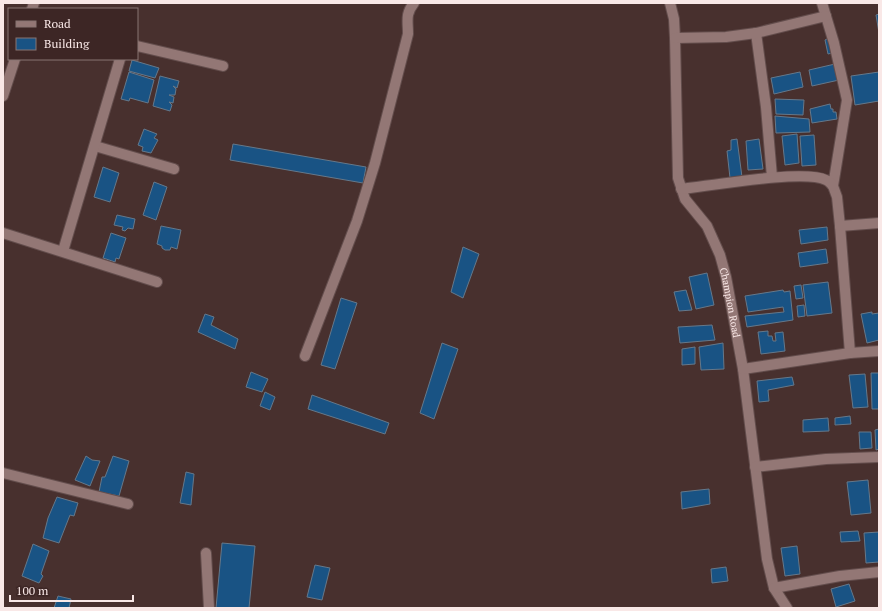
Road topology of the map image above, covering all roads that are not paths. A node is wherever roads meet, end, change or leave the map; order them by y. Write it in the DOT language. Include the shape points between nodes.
graph roads {
  1 [pos="414,3"];
  2 [pos="670,3"];
  3 [pos="822,3"];
  4 [pos="826,16"];
  5 [pos="756,33"];
  6 [pos="675,38"];
  7 [pos="138,46"];
  8 [pos="15,60"];
  9 [pos="120,60"];
  10 [pos="223,66"];
  11 [pos="4,93"];
  12 [pos="95,146"];
  13 [pos="174,170"];
  14 [pos="772,177"];
  15 [pos="833,186"];
  16 [pos="680,189"];
  17 [pos="879,223"];
  18 [pos="840,226"];
  19 [pos="3,232"];
  20 [pos="63,251"];
  21 [pos="157,282"];
  22 [pos="879,351"];
  23 [pos="850,353"];
  24 [pos="305,356"];
  25 [pos="744,369"];
  26 [pos="879,457"];
  27 [pos="755,467"];
  28 [pos="3,473"];
  29 [pos="128,504"];
  30 [pos="206,553"];
  31 [pos="879,572"];
  32 [pos="774,588"];
  33 [pos="209,608"];
  34 [pos="787,608"];
  1 -- 24 [label="street" via="407,12 408,34 375,163 359,214"];
  2 -- 6 [label="street, Champion Road"];
  3 -- 4 [label="street"];
  4 -- 5 [label="street"];
  4 -- 15 [label="street" via="847,100"];
  5 -- 6 [label="street" via="726,37"];
  5 -- 14 [label="street"];
  6 -- 16 [label="street, Champion Road" via="676,135"];
  7 -- 10 [label="street"];
  8 -- 11 [label="street"];
  9 -- 12 [label="street"];
  12 -- 13 [label="street"];
  12 -- 20 [label="street"];
  14 -- 15 [label="street" via="815,177 826,180"];
  14 -- 16 [label="street"];
  15 -- 18 [label="street" via="837,196"];
  16 -- 25 [label="street, Champion Road" via="707,226 720,255"];
  17 -- 18 [label="street"];
  18 -- 23 [label="street"];
  19 -- 20 [label="street"];
  20 -- 21 [label="street"];
  22 -- 23 [label="street"];
  23 -- 25 [label="street"];
  25 -- 27 [label="street, Champion Road"];
  26 -- 27 [label="street" via="826,459"];
  27 -- 32 [label="street, Champion Road"];
  28 -- 29 [label="street"];
  30 -- 33 [label="street"];
  31 -- 32 [label="street"];
  32 -- 34 [label="street, Champion Road"];
}
